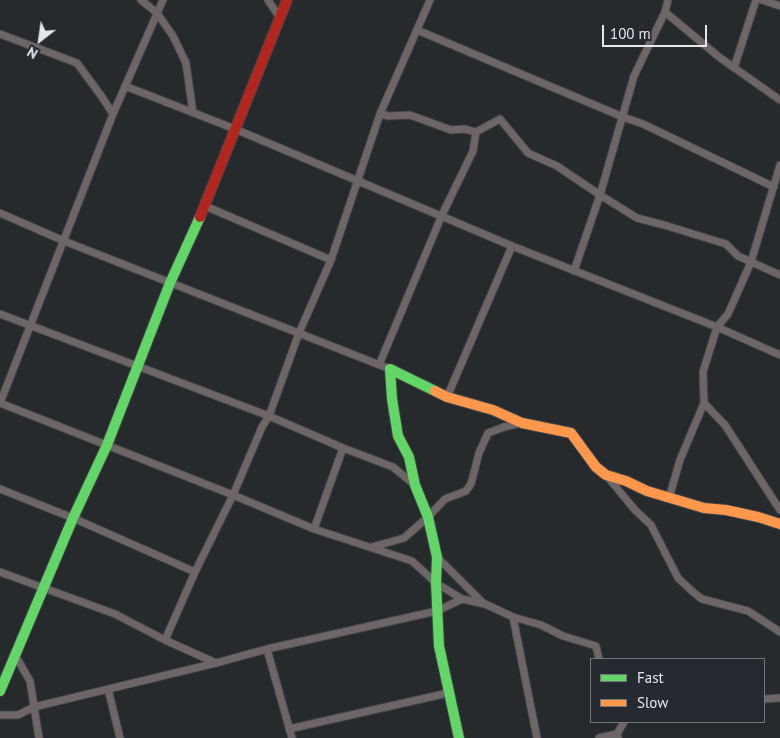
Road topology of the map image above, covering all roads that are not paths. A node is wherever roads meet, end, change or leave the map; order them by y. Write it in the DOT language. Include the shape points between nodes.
graph roads {
  1 [pos="141,0"];
  2 [pos="163,0"];
  3 [pos="268,0"];
  4 [pos="287,0"];
  5 [pos="430,0"];
  6 [pos="668,0"];
  7 [pos="756,0"];
  8 [pos="762,0"];
  9 [pos="780,6"];
  10 [pos="665,12"];
  11 [pos="157,13"];
  12 [pos="280,18"];
  13 [pos="417,30"];
  14 [pos="0,34"];
  15 [pos="734,68"];
  16 [pos="125,86"];
  17 [pos="780,100"];
  18 [pos="193,113"];
  19 [pos="113,114"];
  20 [pos="380,114"];
  21 [pos="623,117"];
  22 [pos="234,129"];
  23 [pos="476,132"];
  24 [pos="780,165"];
  25 [pos="358,181"];
  26 [pos="774,186"];
  27 [pos="600,195"];
  28 [pos="205,206"];
  29 [pos="0,213"];
  30 [pos="442,215"];
  31 [pos="64,241"];
  32 [pos="512,246"];
  33 [pos="331,260"];
  34 [pos="751,262"];
  35 [pos="574,270"];
  36 [pos="780,275"];
  37 [pos="170,283"];
  38 [pos="0,314"];
  39 [pos="31,326"];
  40 [pos="717,327"];
  41 [pos="299,334"];
  42 [pos="780,355"];
  43 [pos="138,365"];
  44 [pos="379,365"];
  45 [pos="390,369"];
  46 [pos="447,396"];
  47 [pos="0,403"];
  48 [pos="704,403"];
  49 [pos="269,416"];
  50 [pos="522,423"];
  51 [pos="107,445"];
  52 [pos="343,448"];
  53 [pos="606,475"];
  54 [pos="415,485"];
  55 [pos="0,489"];
  56 [pos="233,495"];
  57 [pos="669,498"];
  58 [pos="780,510"];
  59 [pos="428,517"];
  60 [pos="73,518"];
  61 [pos="780,524"];
  62 [pos="314,529"];
  63 [pos="372,547"];
  64 [pos="436,557"];
  65 [pos="0,572"];
  66 [pos="195,572"];
  67 [pos="436,583"];
  68 [pos="44,590"];
  69 [pos="462,599"];
  70 [pos="485,604"];
  71 [pos="437,611"];
  72 [pos="513,617"];
  73 [pos="780,632"];
  74 [pos="165,640"];
  75 [pos="267,649"];
  76 [pos="15,655"];
  77 [pos="600,658"];
  78 [pos="216,663"];
  79 [pos="108,689"];
  80 [pos="0,691"];
  81 [pos="448,692"];
  82 [pos="780,698"];
  83 [pos="765,699"];
  84 [pos="34,707"];
  85 [pos="0,715"];
  86 [pos="624,723"];
  87 [pos="289,729"];
  88 [pos="618,736"];
  89 [pos="39,738"];
  90 [pos="120,738"];
  91 [pos="292,738"];
  92 [pos="459,738"];
  93 [pos="538,738"];
  94 [pos="599,738"];
  1 -- 11 [label="street"];
  2 -- 11 [label="street"];
  3 -- 12 [label="street"];
  4 -- 12 [label="street"];
  5 -- 13 [label="street"];
  6 -- 10 [label="street"];
  7 -- 15 [label="street"];
  8 -- 9 [label="street"];
  10 -- 15 [label="street"];
  10 -- 21 [label="street" via="634,76"];
  11 -- 16 [label="street"];
  11 -- 18 [label="street" via="186,62"];
  12 -- 22 [label="street"];
  13 -- 20 [label="street"];
  13 -- 21 [label="street"];
  14 -- 19 [label="street" via="77,63"];
  15 -- 17 [label="street"];
  16 -- 18 [label="street"];
  16 -- 19 [label="street"];
  18 -- 22 [label="street"];
  19 -- 31 [label="street"];
  20 -- 23 [label="street" via="410,115 451,130"];
  20 -- 25 [label="street"];
  21 -- 26 [label="street"];
  21 -- 27 [label="street"];
  22 -- 25 [label="street"];
  22 -- 28 [label="street"];
  23 -- 27 [label="street" via="500,118 528,153 557,166"];
  23 -- 30 [label="street" via="473,151"];
  24 -- 26 [label="street"];
  25 -- 30 [label="street"];
  25 -- 33 [label="street"];
  26 -- 34 [label="street"];
  27 -- 34 [label="street" via="637,218 726,244 738,256"];
  27 -- 35 [label="street"];
  28 -- 33 [label="street"];
  28 -- 37 [label="street"];
  29 -- 31 [label="street"];
  30 -- 32 [label="street"];
  30 -- 44 [label="street"];
  31 -- 37 [label="street"];
  31 -- 39 [label="street"];
  32 -- 35 [label="street"];
  32 -- 46 [label="street"];
  33 -- 41 [label="street"];
  34 -- 36 [label="street"];
  34 -- 40 [label="street" via="728,314"];
  35 -- 40 [label="street"];
  37 -- 41 [label="street"];
  37 -- 43 [label="street"];
  38 -- 39 [label="street"];
  39 -- 43 [label="street"];
  39 -- 47 [label="street"];
  40 -- 42 [label="street"];
  40 -- 48 [label="street" via="702,372"];
  41 -- 44 [label="street"];
  41 -- 49 [label="street"];
  43 -- 49 [label="street"];
  43 -- 51 [label="street"];
  44 -- 45 [label="street"];
  45 -- 46 [label="street"];
  45 -- 54 [label="street" via="396,427 409,457"];
  46 -- 50 [label="street"];
  47 -- 51 [label="street"];
  48 -- 57 [label="street" via="680,460"];
  48 -- 58 [label="street" via="725,425"];
  49 -- 52 [label="street"];
  49 -- 56 [label="street"];
  50 -- 53 [label="street" via="571,432 596,467"];
  50 -- 59 [label="street" via="488,433 466,491 445,499"];
  51 -- 56 [label="street"];
  51 -- 60 [label="street"];
  52 -- 54 [label="street" via="393,467"];
  52 -- 62 [label="street"];
  53 -- 57 [label="street"];
  53 -- 73 [label="street" via="651,525 678,578 693,592 702,599 748,611"];
  54 -- 59 [label="street"];
  55 -- 60 [label="street"];
  56 -- 62 [label="street"];
  56 -- 66 [label="street"];
  57 -- 61 [label="street"];
  59 -- 63 [label="street" via="404,538"];
  59 -- 64 [label="street"];
  60 -- 66 [label="street"];
  60 -- 68 [label="street"];
  62 -- 63 [label="street"];
  63 -- 67 [label="street" via="412,560"];
  64 -- 67 [label="street"];
  64 -- 70 [label="street"];
  65 -- 68 [label="street"];
  66 -- 74 [label="street"];
  67 -- 69 [label="street"];
  67 -- 71 [label="street"];
  68 -- 74 [label="street" via="115,614"];
  68 -- 76 [label="street"];
  69 -- 70 [label="street"];
  69 -- 71 [label="street"];
  70 -- 72 [label="street"];
  71 -- 75 [label="street"];
  71 -- 81 [label="street" via="439,646"];
  72 -- 77 [label="street" via="596,646"];
  72 -- 93 [label="street"];
  74 -- 78 [label="street"];
  75 -- 78 [label="street"];
  75 -- 87 [label="street"];
  76 -- 80 [label="street"];
  76 -- 84 [label="street" via="30,681"];
  78 -- 79 [label="street"];
  79 -- 84 [label="street"];
  79 -- 90 [label="street"];
  81 -- 87 [label="street"];
  81 -- 92 [label="street"];
  82 -- 83 [label="street"];
  84 -- 85 [label="street" via="18,714"];
  84 -- 89 [label="street"];
  86 -- 88 [label="street"];
  87 -- 91 [label="street"];
  88 -- 94 [label="street"];
}
